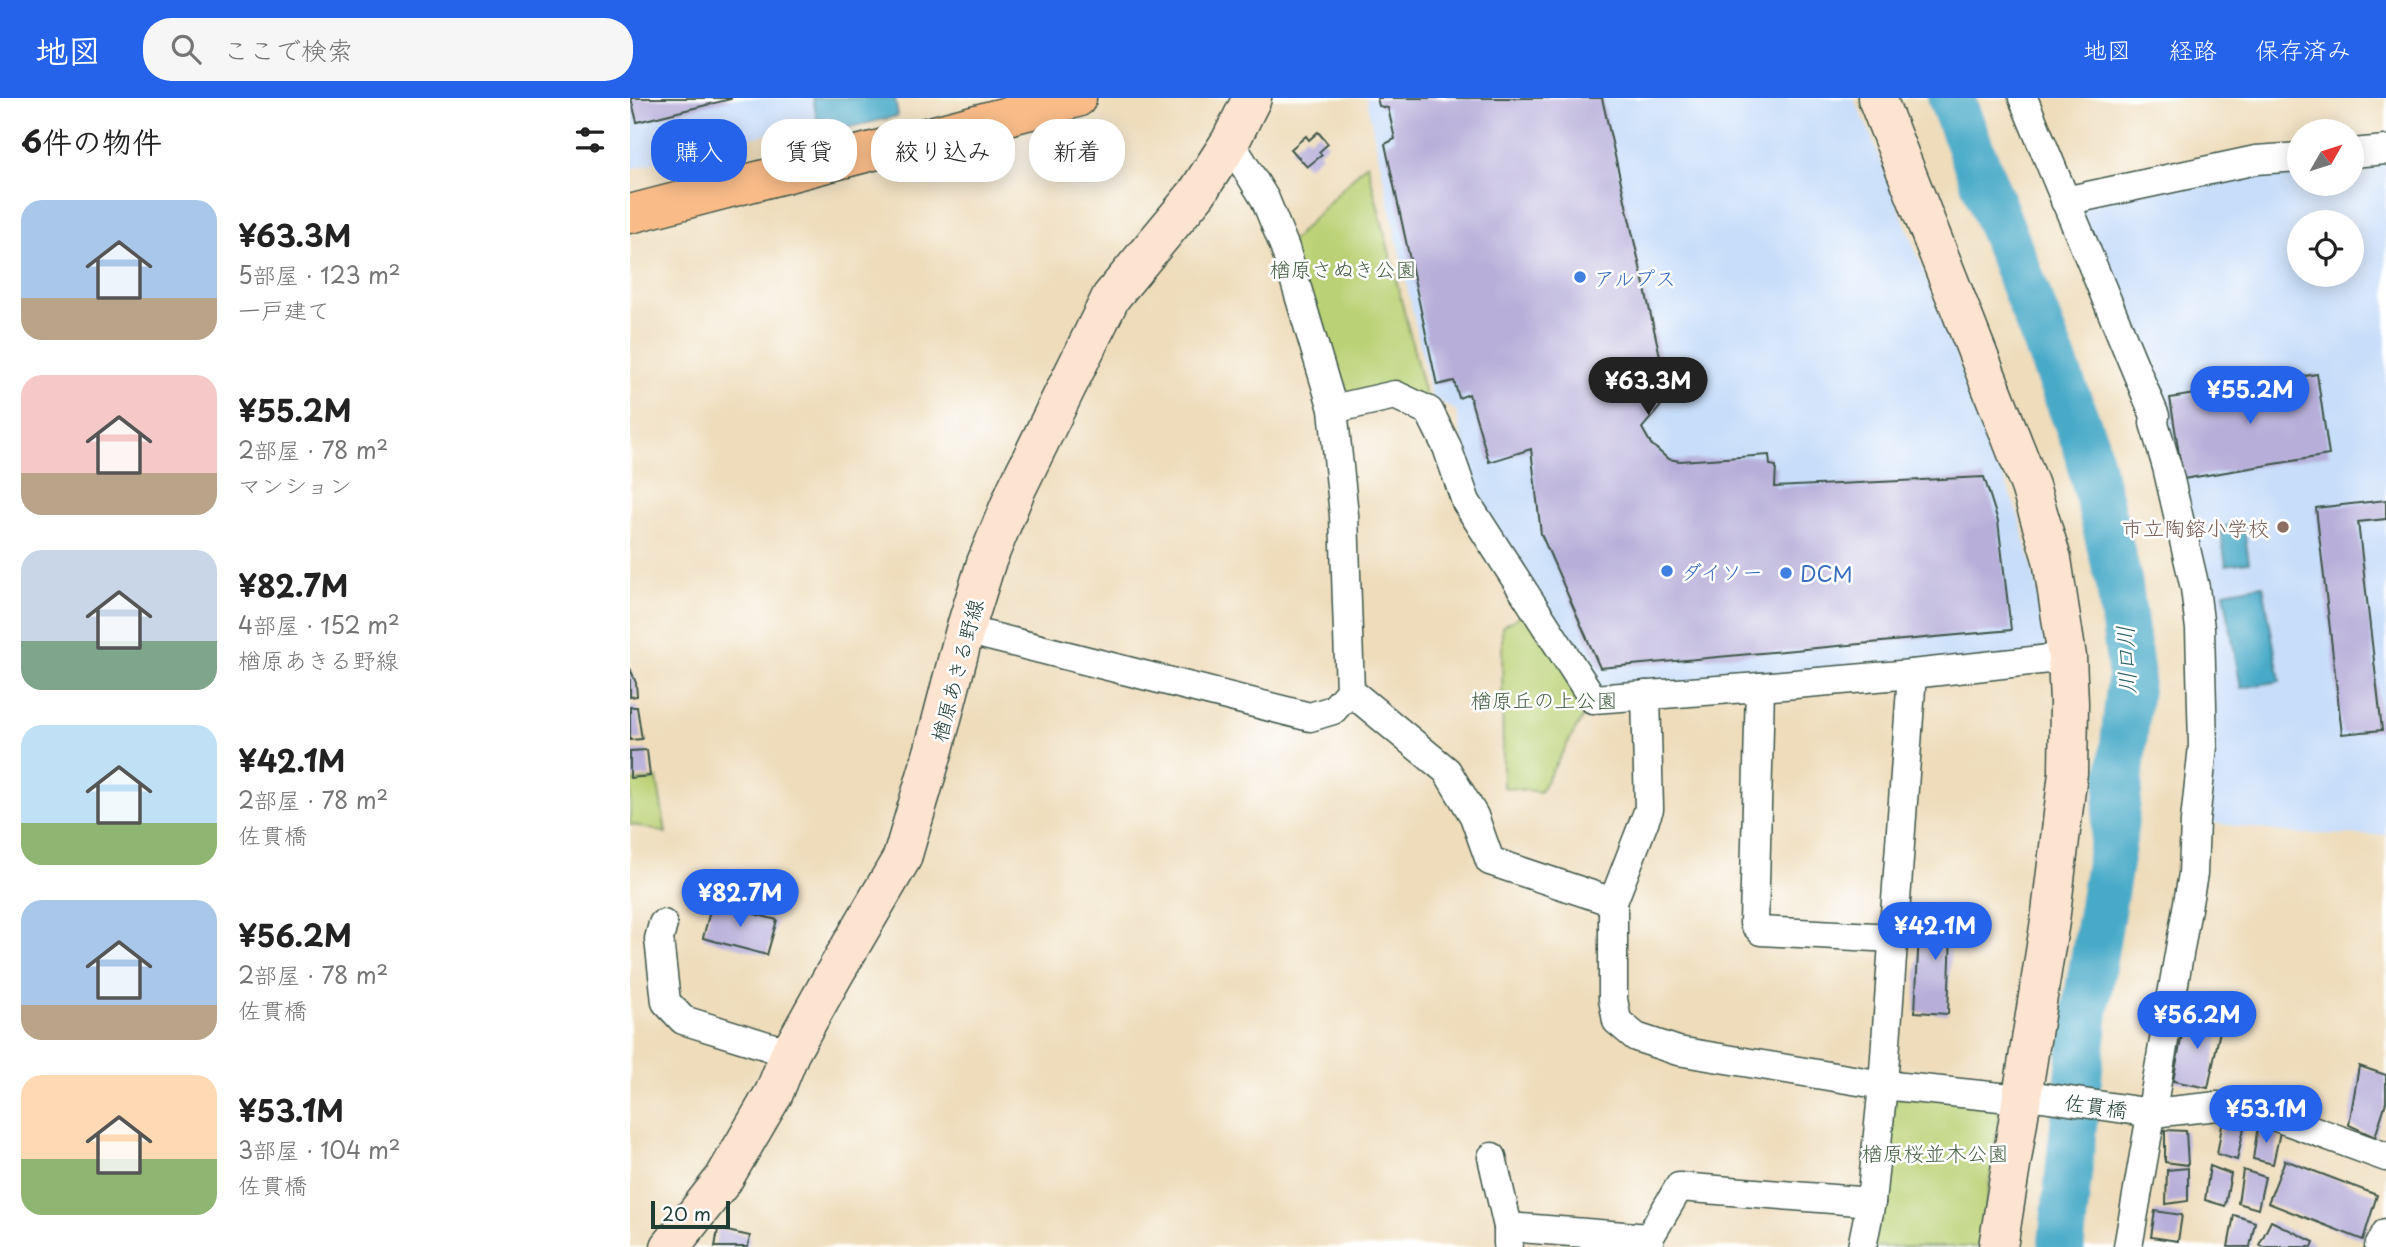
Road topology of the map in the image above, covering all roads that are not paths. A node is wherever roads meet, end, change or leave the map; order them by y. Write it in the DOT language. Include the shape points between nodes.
graph roads {
  1 [pos="1077,98"];
  2 [pos="1252,98"];
  3 [pos="1877,98"];
  4 [pos="2023,98"];
  5 [pos="1230,142"];
  6 [pos="2386,150"];
  7 [pos="2364,152"];
  8 [pos="2287,158"];
  9 [pos="2065,201"];
  10 [pos="630,214"];
  11 [pos="1333,409"];
  12 [pos="965,630"];
  13 [pos="2067,657"];
  14 [pos="1912,674"];
  15 [pos="1760,687"];
  16 [pos="1350,691"];
  17 [pos="1646,695"];
  18 [pos="1613,902"];
  19 [pos="663,924"];
  20 [pos="1894,938"];
  21 [pos="790,1053"];
  22 [pos="1883,1085"];
  23 [pos="2036,1098"];
  24 [pos="2147,1112"];
  25 [pos="1492,1157"];
  26 [pos="2386,1157"];
  27 [pos="1871,1202"];
  28 [pos="2386,1233"];
  29 [pos="1508,1237"];
  30 [pos="1649,1242"];
  31 [pos="670,1247"];
  32 [pos="1863,1247"];
  33 [pos="1998,1247"];
  34 [pos="2128,1247"];
  35 [pos="2379,1247"];
  1 -- 10 [label="main road"];
  2 -- 5 [label="main road, 楢原あきる野線"];
  3 -- 13 [label="main road" via="2029,486 2052,559"];
  4 -- 9 [label="street"];
  5 -- 11 [label="street" via="1265,199 1285,248"];
  5 -- 12 [label="main road, 楢原あきる野線" via="1197,192 1111,297 1016,490"];
  6 -- 7 [label="street"];
  8 -- 9 [label="street" via="2256,160"];
  9 -- 24 [label="street" via="2155,416 2195,588 2200,629 2203,746 2193,874"];
  11 -- 16 [label="street" via="1344,515"];
  11 -- 17 [label="street" via="1395,395 1429,411 1466,502 1593,698"];
  12 -- 16 [label="street" via="1310,718 1333,710"];
  12 -- 21 [label="main road, 楢原あきる野線" via="902,858"];
  13 -- 14 [label="street"];
  13 -- 23 [label="main road" via="2068,773"];
  14 -- 15 [label="street"];
  14 -- 20 [label="street"];
  15 -- 17 [label="street"];
  15 -- 20 [label="street" via="1754,923 1761,931"];
  16 -- 18 [label="street" via="1447,771 1474,816 1490,861"];
  17 -- 18 [label="street" via="1649,809"];
  18 -- 22 [label="street, 佐貫橋" via="1612,999 1617,1021 1636,1037 1678,1051"];
  19 -- 21 [label="street" via="659,939 666,1002 683,1020"];
  20 -- 22 [label="street"];
  21 -- 31 [label="main road, 楢原あきる野線" via="774,1093 723,1180"];
  22 -- 23 [label="street, 佐貫橋"];
  22 -- 27 [label="street"];
  23 -- 24 [label="street, 佐貫橋"];
  23 -- 33 [label="main road"];
  24 -- 26 [label="street, 佐貫橋" via="2218,1106 2266,1113"];
  24 -- 34 [label="street"];
  25 -- 29 [label="street"];
  27 -- 30 [label="street" via="1679,1187"];
  27 -- 32 [label="street"];
  28 -- 35 [label="street"];
  29 -- 30 [label="street"];
}
